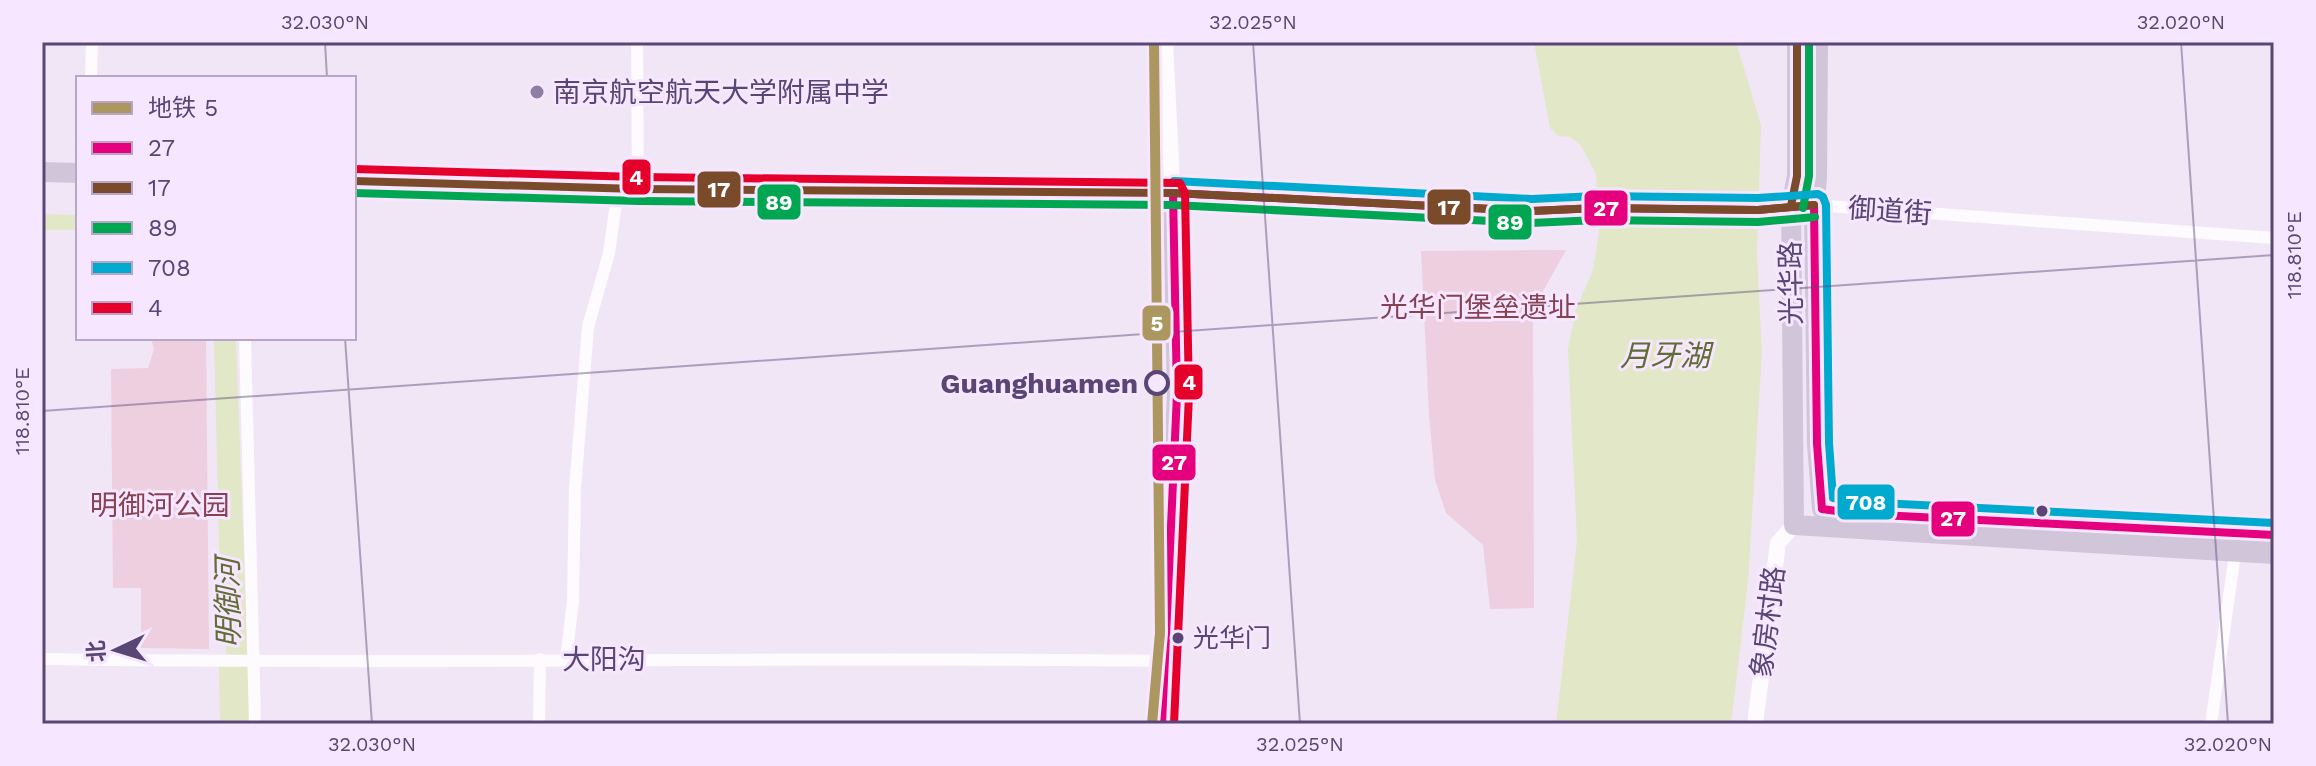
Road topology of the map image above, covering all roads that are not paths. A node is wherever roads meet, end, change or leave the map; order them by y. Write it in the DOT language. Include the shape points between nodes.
graph roads {
  1 [pos="92,42"];
  2 [pos="637,42"];
  3 [pos="1165,42"];
  4 [pos="1797,42"];
  5 [pos="1818,42"];
  6 [pos="91,76"];
  7 [pos="42,172"];
  8 [pos="76,173"];
  9 [pos="356,181"];
  10 [pos="628,189"];
  11 [pos="1173,193"];
  12 [pos="1814,205"];
  13 [pos="1791,206"];
  14 [pos="2274,238"];
  15 [pos="245,340"];
  16 [pos="1177,394"];
  17 [pos="1794,525"];
  18 [pos="2274,535"];
  19 [pos="2237,542"];
  20 [pos="2274,554"];
  21 [pos="42,659"];
  22 [pos="540,659"];
  23 [pos="566,659"];
  24 [pos="1166,661"];
  25 [pos="254,662"];
  26 [pos="255,724"];
  27 [pos="539,724"];
  28 [pos="1162,724"];
  29 [pos="1755,724"];
  30 [pos="2211,724"];
  1 -- 6 [label="street"];
  2 -- 10 [label="street"];
  3 -- 11 [label="street"];
  4 -- 13 [label="main road, 光华路" via="1797,176"];
  5 -- 12 [label="main road, 光华路"];
  7 -- 8 [label="main road"];
  9 -- 10 [label="main road"];
  10 -- 11 [label="main road"];
  10 -- 23 [label="street" via="588,327"];
  11 -- 13 [label="main road" via="1532,211"];
  11 -- 16 [label="main road"];
  12 -- 13 [label="main road"];
  12 -- 14 [label="street, 御道街"];
  12 -- 19 [label="main road, 光华路" via="1822,509"];
  13 -- 17 [label="main road, 光华路"];
  15 -- 25 [label="street"];
  16 -- 24 [label="street"];
  17 -- 19 [label="main road"];
  17 -- 29 [label="street, 象房村路" via="1778,543"];
  18 -- 19 [label="main road"];
  19 -- 20 [label="main road"];
  19 -- 30 [label="street"];
  21 -- 25 [label="street, 大阳沟"];
  22 -- 23 [label="street, 大阳沟"];
  22 -- 25 [label="street, 大阳沟"];
  22 -- 27 [label="street"];
  23 -- 24 [label="street, 大阳沟"];
  24 -- 28 [label="street"];
  25 -- 26 [label="street"];
}
